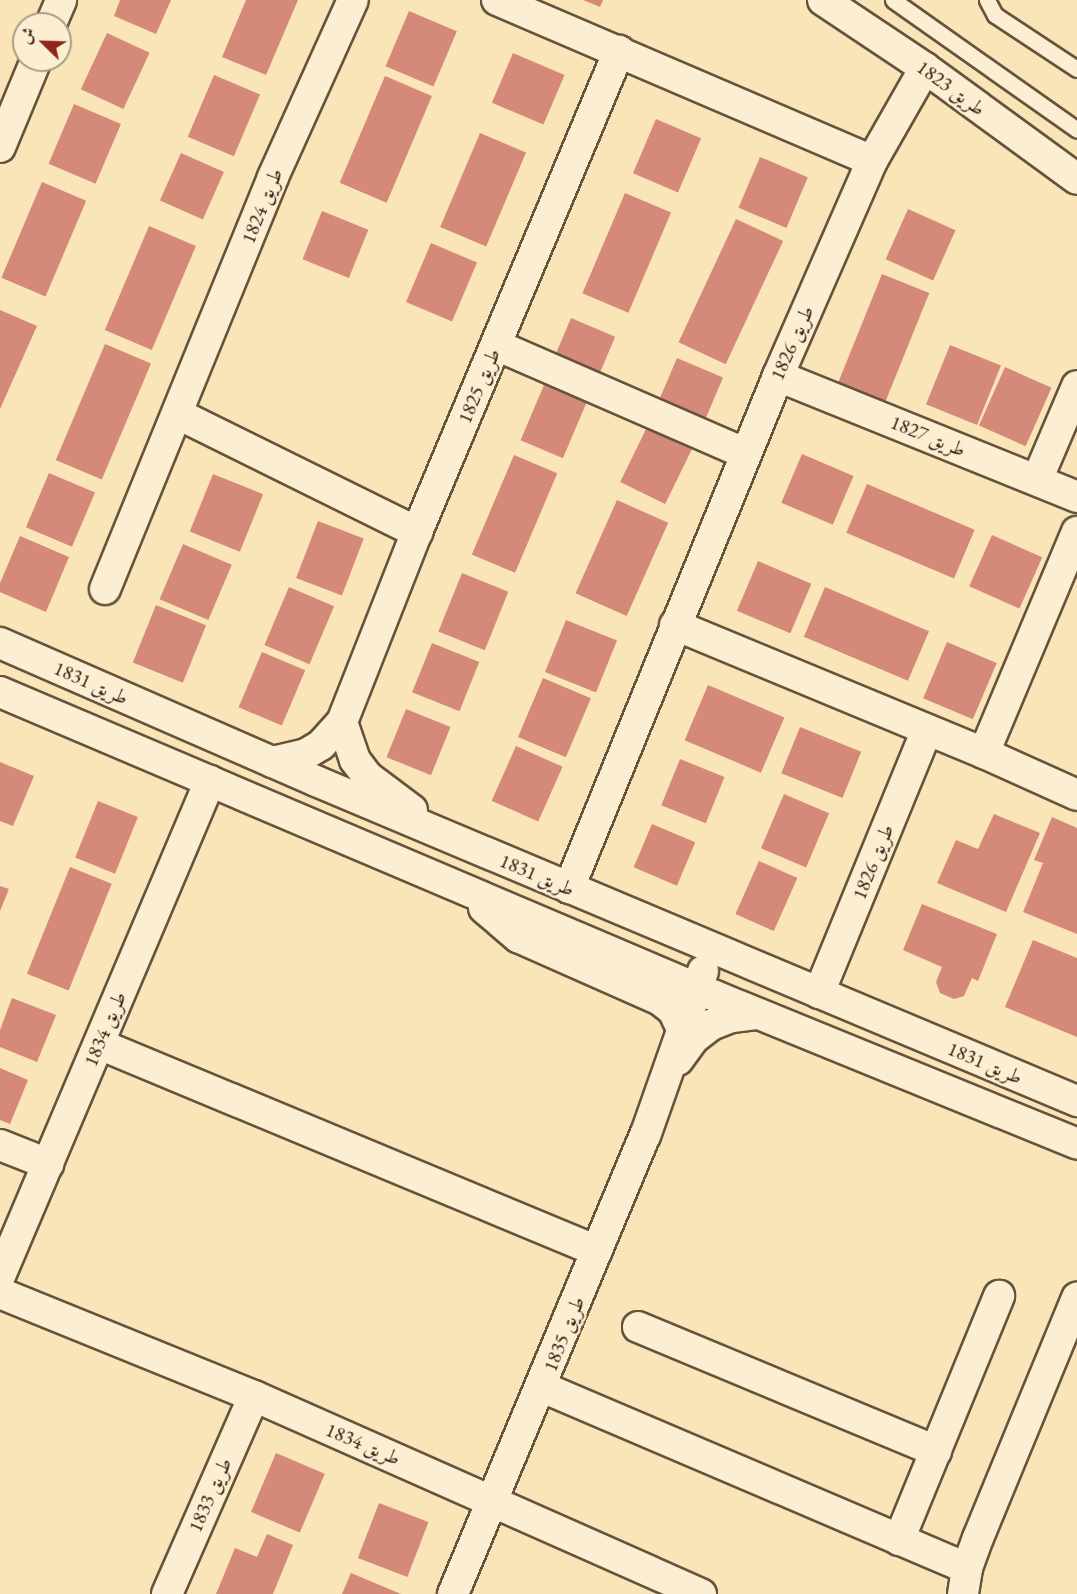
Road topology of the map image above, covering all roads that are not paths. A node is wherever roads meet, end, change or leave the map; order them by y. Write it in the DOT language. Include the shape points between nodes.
graph roads {
  1 [pos="353,0"];
  2 [pos="497,0"];
  3 [pos="823,0"];
  4 [pos="893,0"];
  5 [pos="987,0"];
  6 [pos="619,51"];
  7 [pos="925,68"];
  8 [pos="1077,69"];
  9 [pos="31,72"];
  10 [pos="1077,130"];
  11 [pos="0,147"];
  12 [pos="872,161"];
  13 [pos="1077,179"];
  14 [pos="496,345"];
  15 [pos="778,376"];
  16 [pos="1077,386"];
  17 [pos="178,414"];
  18 [pos="744,453"];
  19 [pos="1036,480"];
  20 [pos="1077,497"];
  21 [pos="417,532"];
  22 [pos="1077,532"];
  23 [pos="105,589"];
  24 [pos="675,625"];
  25 [pos="0,643"];
  26 [pos="2,694"];
  27 [pos="342,722"];
  28 [pos="927,730"];
  29 [pos="984,753"];
  30 [pos="272,762"];
  31 [pos="210,781"];
  32 [pos="1077,795"];
  33 [pos="449,838"];
  34 [pos="459,887"];
  35 [pos="569,888"];
  36 [pos="713,949"];
  37 [pos="695,987"];
  38 [pos="819,993"];
  39 [pos="758,1014"];
  40 [pos="682,1029"];
  41 [pos="99,1044"];
  42 [pos="669,1073"];
  43 [pos="1072,1095"];
  44 [pos="1077,1144"];
  45 [pos="0,1145"];
  46 [pos="48,1164"];
  47 [pos="597,1251"];
  48 [pos="0,1276"];
  49 [pos="0,1293"];
  50 [pos="999,1296"];
  51 [pos="1077,1298"];
  52 [pos="638,1326"];
  53 [pos="542,1387"];
  54 [pos="254,1396"];
  55 [pos="936,1451"];
  56 [pos="493,1500"];
  57 [pos="899,1540"];
  58 [pos="965,1581"];
  59 [pos="167,1594"];
  60 [pos="453,1594"];
  61 [pos="701,1594"];
  1 -- 17 [label="street, طريق 1824" via="273,177"];
  2 -- 6 [label="street"];
  3 -- 7 [label="street, طريق 1823"];
  4 -- 10 [label="lane"];
  5 -- 8 [label="lane" via="995,15"];
  6 -- 12 [label="street"];
  6 -- 14 [label="street, طريق 1825"];
  7 -- 12 [label="street, طريق 1826"];
  7 -- 13 [label="street, طريق 1823"];
  9 -- 11 [label="street"];
  12 -- 15 [label="street, طريق 1826"];
  14 -- 18 [label="street"];
  14 -- 21 [label="street, طريق 1825"];
  15 -- 18 [label="street, طريق 1826"];
  15 -- 19 [label="street, طريق 1827"];
  16 -- 19 [label="street"];
  17 -- 21 [label="street"];
  17 -- 23 [label="street, طريق 1824"];
  18 -- 24 [label="street, طريق 1826"];
  19 -- 20 [label="street, طريق 1827"];
  21 -- 27 [label="street, طريق 1825"];
  22 -- 29 [label="street"];
  24 -- 28 [label="street"];
  24 -- 35 [label="street, طريق 1826"];
  25 -- 30 [label="street, طريق 1831"];
  26 -- 31 [label="street, طريق 1831"];
  27 -- 30 [label="street, طريق 1825" via="321,745 306,754"];
  27 -- 33 [label="street" via="356,760 368,777"];
  28 -- 29 [label="street"];
  28 -- 38 [label="street, طريق 1826"];
  29 -- 32 [label="street"];
  30 -- 33 [label="street, طريق 1831"];
  31 -- 34 [label="street, طريق 1831"];
  31 -- 41 [label="street, طريق 1834"];
  33 -- 35 [label="street, طريق 1831"];
  34 -- 37 [label="street, طريق 1831"];
  34 -- 40 [label="street" via="518,937 660,1000 673,1010"];
  35 -- 36 [label="street, طريق 1831"];
  36 -- 37 [label="street, طريق 1835"];
  36 -- 38 [label="street, طريق 1831"];
  37 -- 39 [label="street, طريق 1831"];
  37 -- 40 [label="street, طريق 1835"];
  38 -- 43 [label="street, طريق 1831"];
  39 -- 42 [label="street, طريق 1835" via="732,1017 711,1025 693,1039"];
  39 -- 44 [label="street, طريق 1831"];
  40 -- 42 [label="street, طريق 1835"];
  41 -- 46 [label="street, طريق 1834"];
  41 -- 47 [label="street"];
  42 -- 47 [label="street, طريق 1835"];
  45 -- 46 [label="street"];
  46 -- 48 [label="street, طريق 1834"];
  47 -- 53 [label="street, طريق 1835"];
  49 -- 54 [label="street, طريق 1834"];
  50 -- 55 [label="street"];
  51 -- 58 [label="street"];
  52 -- 55 [label="street"];
  53 -- 56 [label="street, طريق 1835"];
  53 -- 57 [label="street"];
  54 -- 56 [label="street, طريق 1834"];
  54 -- 59 [label="street, طريق 1833"];
  55 -- 57 [label="street"];
  56 -- 60 [label="street, طريق 1835"];
  56 -- 61 [label="street, طريق 1834"];
  57 -- 58 [label="street"];
}
